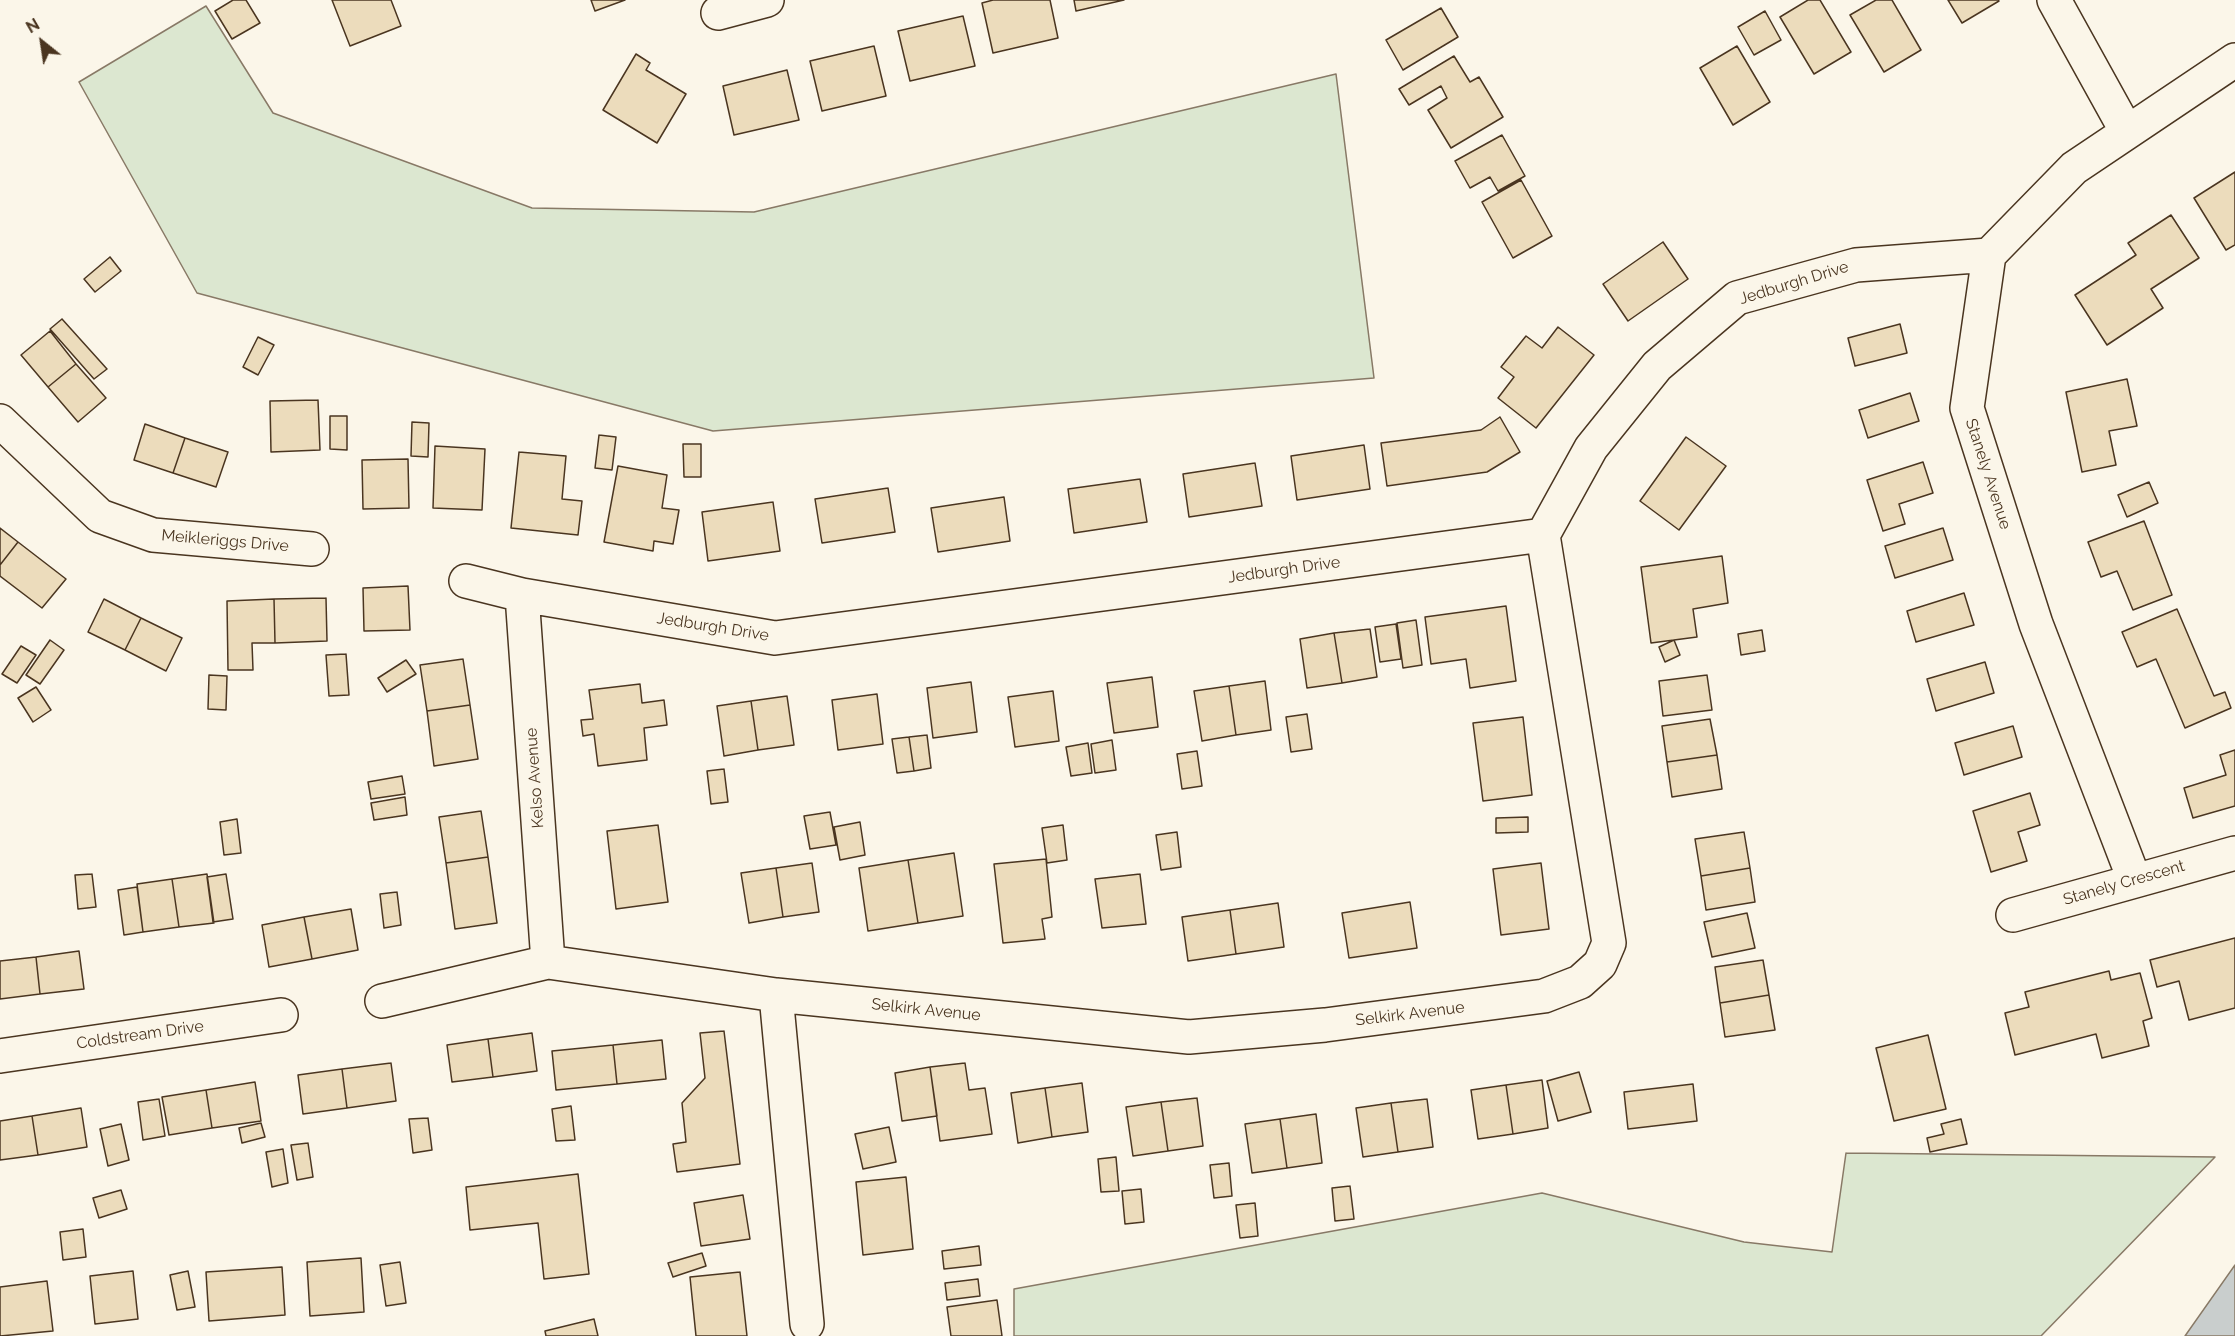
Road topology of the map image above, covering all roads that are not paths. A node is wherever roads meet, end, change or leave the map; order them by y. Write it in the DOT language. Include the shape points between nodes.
graph roads {
  1 [pos="767,0"];
  2 [pos="2054,0"];
  3 [pos="718,14"];
  4 [pos="2235,60"];
  5 [pos="2127,132"];
  6 [pos="1989,255"];
  7 [pos="0,421"];
  8 [pos="1543,535"];
  9 [pos="312,549"];
  10 [pos="466,581"];
  11 [pos="522,595"];
  12 [pos="2235,853"];
  13 [pos="2134,879"];
  14 [pos="2013,915"];
  15 [pos="548,962"];
  16 [pos="776,995"];
  17 [pos="382,1001"];
  18 [pos="280,1015"];
  19 [pos="0,1056"];
  20 [pos="807,1324"];
  1 -- 3 [label="street"];
  2 -- 5 [label="street"];
  4 -- 5 [label="street"];
  5 -- 6 [label="street" via="2074,168"];
  6 -- 8 [label="street, Jedburgh Drive" via="1856,265 1737,298 1657,366 1591,448"];
  6 -- 13 [label="street, Stanely Avenue" via="1967,408 2036,624"];
  7 -- 9 [label="street, Meikleriggs Drive" via="99,516 153,535"];
  8 -- 11 [label="street, Jedburgh Drive" via="775,638"];
  8 -- 16 [label="street, Selkirk Avenue" via="1610,943 1600,964 1580,982 1544,996 1325,1025 1189,1037"];
  10 -- 11 [label="street, Jedburgh Drive"];
  11 -- 15 [label="street, Kelso Avenue"];
  12 -- 13 [label="street, Stanely Crescent"];
  13 -- 14 [label="street, Stanely Crescent"];
  15 -- 16 [label="street, Selkirk Avenue"];
  15 -- 17 [label="street, Selkirk Avenue"];
  16 -- 20 [label="street"];
  18 -- 19 [label="street, Coldstream Drive"];
}
